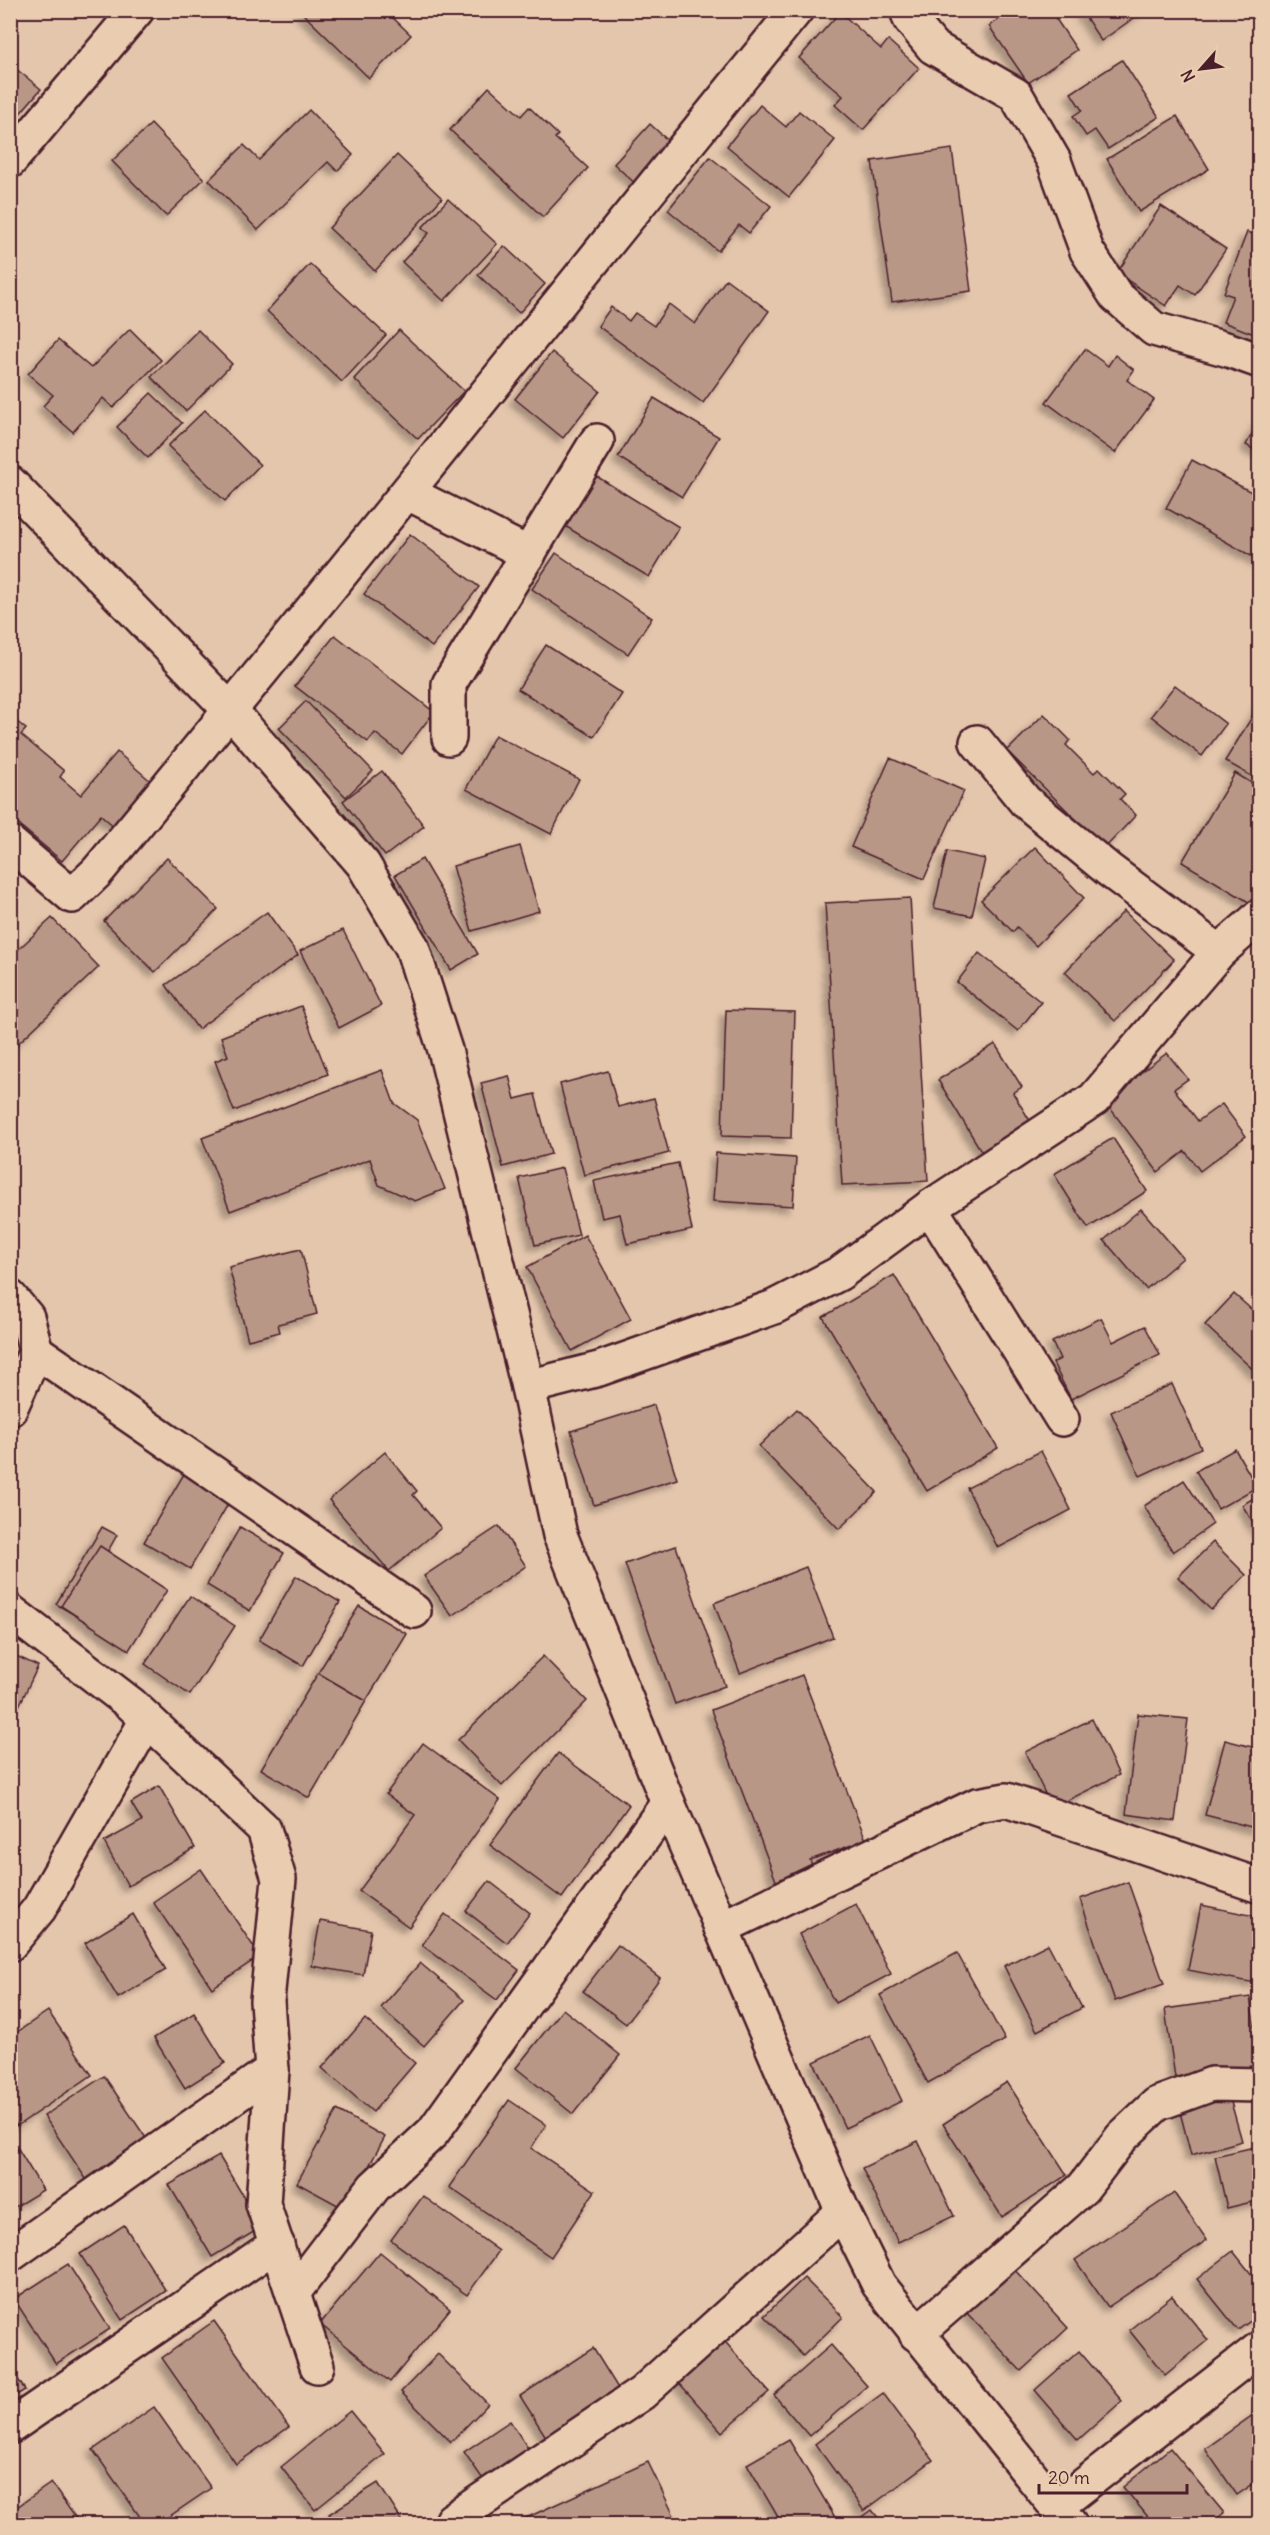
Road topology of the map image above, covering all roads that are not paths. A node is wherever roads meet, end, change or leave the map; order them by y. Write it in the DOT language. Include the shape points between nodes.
graph roads {
  1 [pos="137,10"];
  2 [pos="796,10"];
  3 [pos="907,10"];
  4 [pos="10,161"];
  5 [pos="1260,361"];
  6 [pos="597,441"];
  7 [pos="10,483"];
  8 [pos="408,493"];
  9 [pos="529,554"];
  10 [pos="231,711"];
  11 [pos="449,738"];
  12 [pos="977,742"];
  13 [pos="10,843"];
  14 [pos="1260,916"];
  15 [pos="1219,952"];
  16 [pos="930,1207"];
  17 [pos="10,1297"];
  18 [pos="36,1351"];
  19 [pos="528,1387"];
  20 [pos="10,1409"];
  21 [pos="1062,1419"];
  22 [pos="10,1611"];
  23 [pos="414,1611"];
  24 [pos="147,1720"];
  25 [pos="668,1803"];
  26 [pos="1260,1886"];
  27 [pos="721,1928"];
  28 [pos="10,1944"];
  29 [pos="272,2070"];
  30 [pos="1260,2085"];
  31 [pos="843,2211"];
  32 [pos="277,2244"];
  33 [pos="10,2255"];
  34 [pos="293,2293"];
  35 [pos="916,2334"];
  36 [pos="1260,2348"];
  37 [pos="316,2366"];
  38 [pos="10,2427"];
  39 [pos="1063,2516"];
  40 [pos="452,2520"];
  1 -- 4 [label="street"];
  2 -- 8 [label="street"];
  3 -- 5 [label="street" via="933,47 1016,95 1054,161 1087,251 1116,296 1154,329"];
  6 -- 9 [label="street"];
  7 -- 10 [label="street"];
  8 -- 9 [label="street"];
  8 -- 10 [label="street"];
  9 -- 11 [label="street" via="449,684"];
  10 -- 13 [label="street" via="97,872 72,896"];
  10 -- 19 [label="street" via="363,864 411,947 445,1050"];
  12 -- 15 [label="street" via="1025,801"];
  14 -- 15 [label="street"];
  15 -- 16 [label="street" via="1094,1099"];
  16 -- 19 [label="street" via="840,1273 774,1307 599,1369"];
  16 -- 21 [label="street"];
  17 -- 18 [label="street" via="27,1317"];
  18 -- 20 [label="street"];
  18 -- 23 [label="street"];
  19 -- 25 [label="street" via="560,1535"];
  22 -- 24 [label="street"];
  24 -- 28 [label="street" via="39,1909"];
  24 -- 29 [label="street" via="264,1829 279,1879 267,2001"];
  25 -- 27 [label="street"];
  25 -- 34 [label="street" via="433,2132 374,2187"];
  26 -- 27 [label="street" via="1006,1800 977,1805"];
  27 -- 31 [label="street"];
  29 -- 32 [label="street" via="263,2204"];
  29 -- 33 [label="street"];
  30 -- 35 [label="street" via="1212,2084 1157,2104 1122,2138 1083,2188"];
  31 -- 35 [label="street" via="879,2285"];
  31 -- 40 [label="street" via="642,2393"];
  32 -- 34 [label="street"];
  32 -- 38 [label="street"];
  34 -- 37 [label="street"];
  35 -- 39 [label="street"];
  36 -- 39 [label="street"];
}
